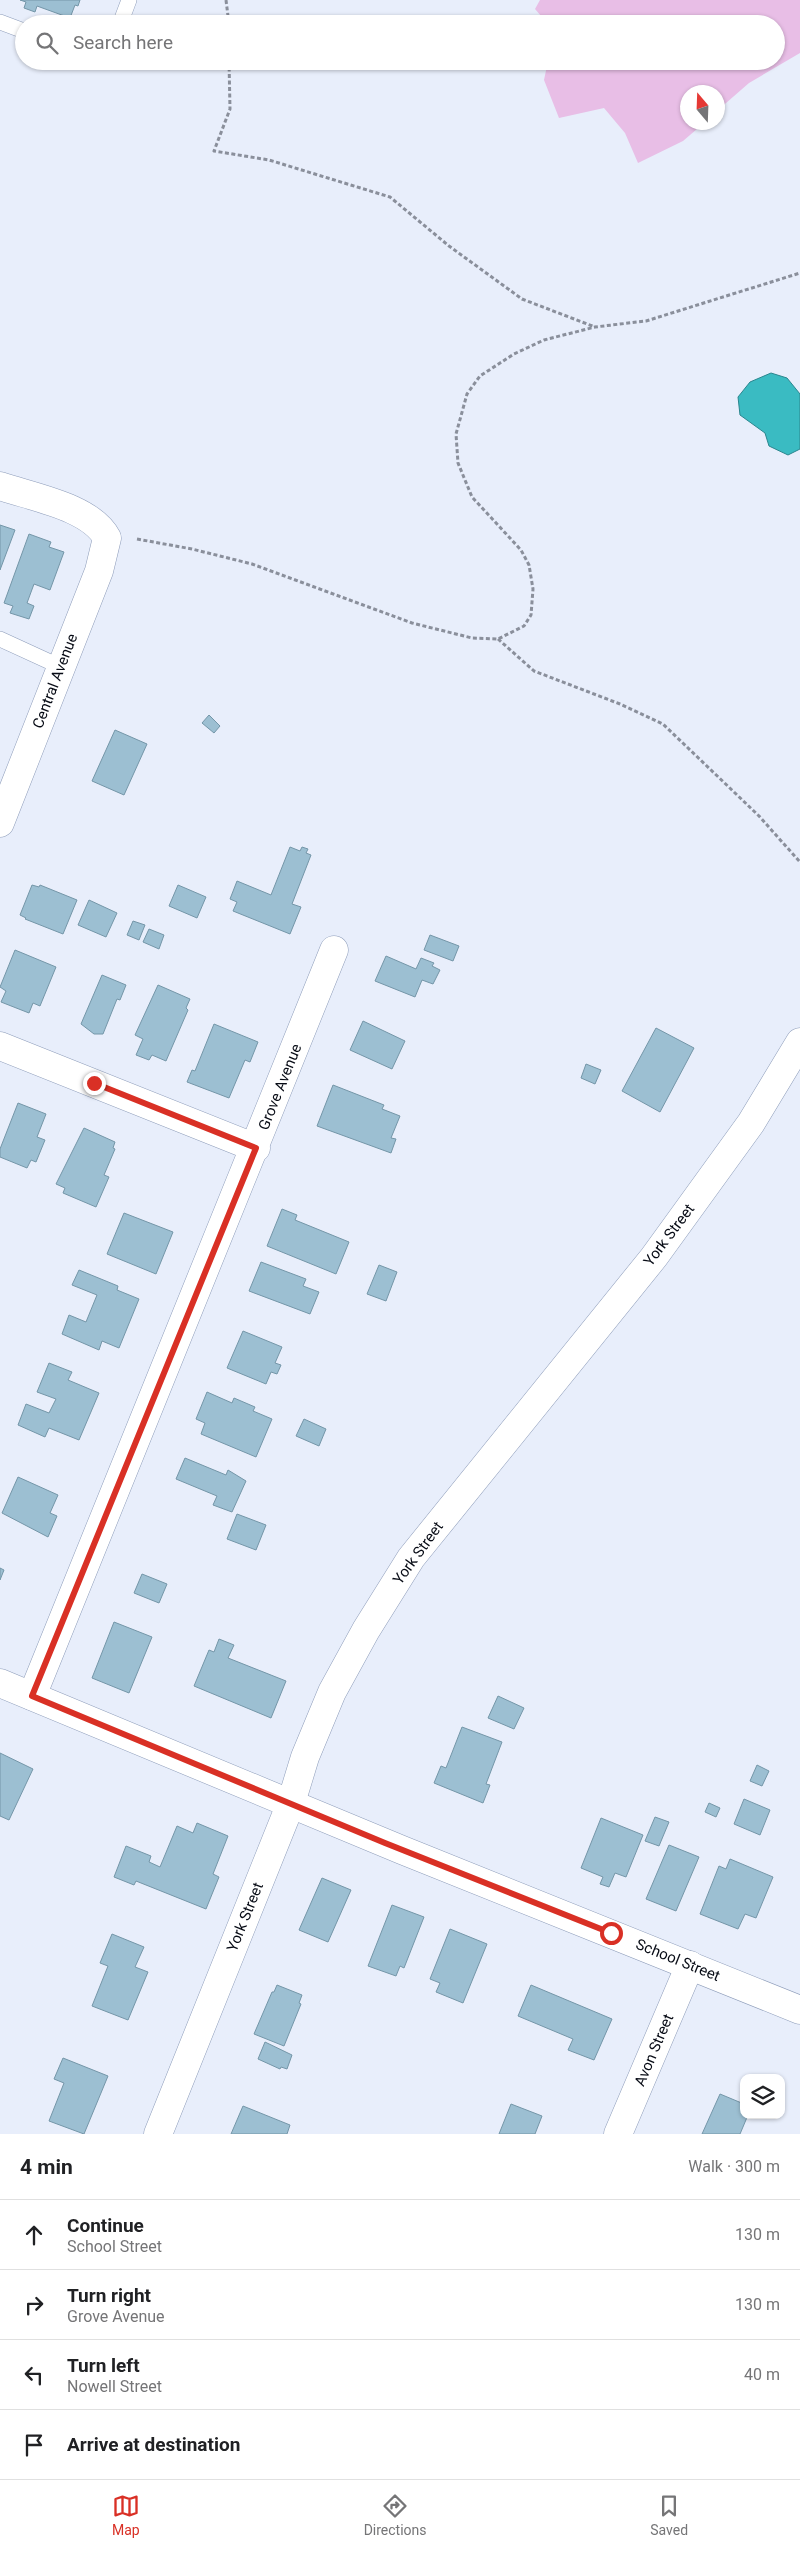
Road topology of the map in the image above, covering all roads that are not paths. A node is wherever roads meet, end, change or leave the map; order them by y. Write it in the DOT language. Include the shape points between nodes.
graph roads {
  1 [pos="129,0"];
  2 [pos="123,15"];
  3 [pos="0,22"];
  4 [pos="15,28"];
  5 [pos="0,486"];
  6 [pos="0,639"];
  7 [pos="61,668"];
  8 [pos="0,823"];
  9 [pos="334,950"];
  10 [pos="800,1042"];
  11 [pos="0,1046"];
  12 [pos="256,1148"];
  13 [pos="0,1683"];
  14 [pos="32,1696"];
  15 [pos="291,1803"];
  16 [pos="690,1965"];
  17 [pos="800,2010"];
  18 [pos="158,2134"];
  19 [pos="618,2134"];
  1 -- 2 [label="lane"];
  3 -- 4 [label="lane"];
  5 -- 7 [label="street, Central Avenue" via="92,519 107,538 99,571"];
  6 -- 7 [label="lane"];
  7 -- 8 [label="street, Central Avenue"];
  9 -- 12 [label="street, Grove Avenue"];
  10 -- 15 [label="street, York Street" via="751,1123 654,1257 411,1558 332,1692 305,1757"];
  11 -- 12 [label="street"];
  12 -- 14 [label="street, Grove Avenue"];
  13 -- 14 [label="street, School Street"];
  14 -- 15 [label="street, School Street"];
  15 -- 16 [label="street, School Street"];
  15 -- 18 [label="street, York Street"];
  16 -- 17 [label="street, School Street"];
  16 -- 19 [label="street, Avon Street"];
}
